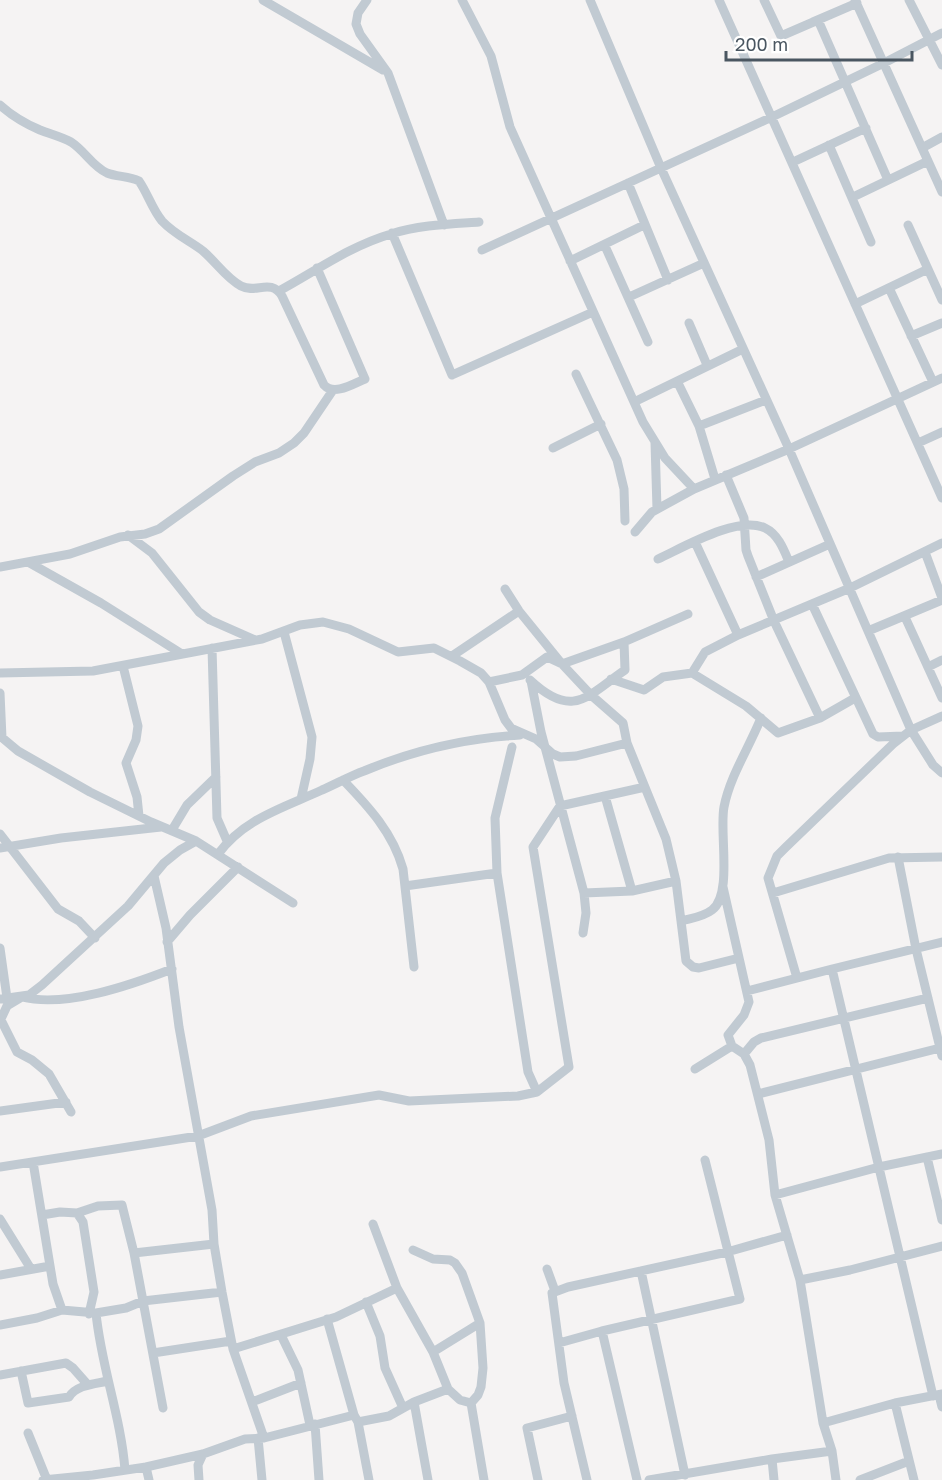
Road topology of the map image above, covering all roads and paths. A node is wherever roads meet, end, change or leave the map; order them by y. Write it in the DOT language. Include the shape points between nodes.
graph roads {
  1 [pos="263,0"];
  2 [pos="367,0"];
  3 [pos="462,0"];
  4 [pos="590,0"];
  5 [pos="719,0"];
  6 [pos="764,0"];
  7 [pos="909,0"];
  8 [pos="856,1"];
  9 [pos="942,33"];
  10 [pos="781,36"];
  11 [pos="929,40"];
  12 [pos="884,63"];
  13 [pos="942,65"];
  14 [pos="388,73"];
  15 [pos="846,82"];
  16 [pos="0,105"];
  17 [pos="772,117"];
  18 [pos="866,128"];
  19 [pos="942,137"];
  20 [pos="829,145"];
  21 [pos="921,148"];
  22 [pos="928,161"];
  23 [pos="793,162"];
  24 [pos="661,168"];
  25 [pos="888,180"];
  26 [pos="628,183"];
  27 [pos="942,192"];
  28 [pos="853,197"];
  29 [pos="550,218"];
  30 [pos="479,222"];
  31 [pos="444,225"];
  32 [pos="644,225"];
  33 [pos="908,225"];
  34 [pos="392,233"];
  35 [pos="871,242"];
  36 [pos="605,246"];
  37 [pos="482,250"];
  38 [pos="570,261"];
  39 [pos="704,263"];
  40 [pos="317,268"];
  41 [pos="928,269"];
  42 [pos="668,280"];
  43 [pos="889,288"];
  44 [pos="279,291"];
  45 [pos="629,297"];
  46 [pos="942,300"];
  47 [pos="855,304"];
  48 [pos="593,312"];
  49 [pos="689,323"];
  50 [pos="942,323"];
  51 [pos="911,336"];
  52 [pos="648,342"];
  53 [pos="743,349"];
  54 [pos="707,365"];
  55 [pos="576,374"];
  56 [pos="938,380"];
  57 [pos="676,381"];
  58 [pos="333,390"];
  59 [pos="766,400"];
  60 [pos="897,400"];
  61 [pos="634,402"];
  62 [pos="601,424"];
  63 [pos="699,426"];
  64 [pos="942,432"];
  65 [pos="655,442"];
  66 [pos="918,443"];
  67 [pos="553,448"];
  68 [pos="789,449"];
  69 [pos="726,475"];
  70 [pos="715,479"];
  71 [pos="694,489"];
  72 [pos="942,498"];
  73 [pos="657,509"];
  74 [pos="626,521"];
  75 [pos="745,525"];
  76 [pos="635,532"];
  77 [pos="128,535"];
  78 [pos="695,542"];
  79 [pos="942,543"];
  80 [pos="830,544"];
  81 [pos="924,552"];
  82 [pos="658,559"];
  83 [pos="28,562"];
  84 [pos="789,562"];
  85 [pos="0,567"];
  86 [pos="756,577"];
  87 [pos="850,588"];
  88 [pos="505,589"];
  89 [pos="942,599"];
  90 [pos="812,604"];
  91 [pos="519,611"];
  92 [pos="688,614"];
  93 [pos="905,617"];
  94 [pos="774,621"];
  95 [pos="868,631"];
  96 [pos="284,632"];
  97 [pos="738,635"];
  98 [pos="254,639"];
  99 [pos="624,642"];
  100 [pos="212,648"];
  101 [pos="182,654"];
  102 [pos="452,656"];
  103 [pos="942,660"];
  104 [pos="562,664"];
  105 [pos="123,666"];
  106 [pos="928,667"];
  107 [pos="0,673"];
  108 [pos="692,673"];
  109 [pos="528,677"];
  110 [pos="611,679"];
  111 [pos="489,682"];
  112 [pos="0,693"];
  113 [pos="591,695"];
  114 [pos="942,698"];
  115 [pos="855,699"];
  116 [pos="942,716"];
  117 [pos="761,718"];
  118 [pos="820,718"];
  119 [pos="907,733"];
  120 [pos="523,735"];
  121 [pos="1,737"];
  122 [pos="627,743"];
  123 [pos="512,747"];
  124 [pos="547,748"];
  125 [pos="942,773"];
  126 [pos="216,777"];
  127 [pos="343,780"];
  128 [pos="645,786"];
  129 [pos="605,796"];
  130 [pos="301,799"];
  131 [pos="560,806"];
  132 [pos="139,816"];
  133 [pos="169,829"];
  134 [pos="0,834"];
  135 [pos="196,841"];
  136 [pos="227,842"];
  137 [pos="10,847"];
  138 [pos="0,848"];
  139 [pos="218,854"];
  140 [pos="898,857"];
  141 [pos="942,857"];
  142 [pos="238,867"];
  143 [pos="497,873"];
  144 [pos="154,876"];
  145 [pos="676,881"];
  146 [pos="405,886"];
  147 [pos="723,887"];
  148 [pos="632,891"];
  149 [pos="584,893"];
  150 [pos="772,893"];
  151 [pos="293,903"];
  152 [pos="681,921"];
  153 [pos="583,933"];
  154 [pos="95,938"];
  155 [pos="167,942"];
  156 [pos="942,942"];
  157 [pos="916,949"];
  158 [pos="0,951"];
  159 [pos="739,958"];
  160 [pos="414,967"];
  161 [pos="172,969"];
  162 [pos="832,969"];
  163 [pos="797,978"];
  164 [pos="747,991"];
  165 [pos="22,997"];
  166 [pos="928,998"];
  167 [pos="4,999"];
  168 [pos="845,1019"];
  169 [pos="1,1021"];
  170 [pos="939,1030"];
  171 [pos="732,1046"];
  172 [pos="941,1052"];
  173 [pos="744,1054"];
  174 [pos="694,1069"];
  175 [pos="857,1070"];
  176 [pos="537,1092"];
  177 [pos="758,1094"];
  178 [pos="66,1102"];
  179 [pos="0,1111"];
  180 [pos="71,1112"];
  181 [pos="198,1136"];
  182 [pos="942,1154"];
  183 [pos="927,1157"];
  184 [pos="705,1160"];
  185 [pos="33,1162"];
  186 [pos="0,1167"];
  187 [pos="879,1167"];
  188 [pos="938,1187"];
  189 [pos="775,1195"];
  190 [pos="76,1213"];
  191 [pos="42,1215"];
  192 [pos="0,1219"];
  193 [pos="942,1220"];
  194 [pos="373,1224"];
  195 [pos="787,1235"];
  196 [pos="214,1244"];
  197 [pos="942,1246"];
  198 [pos="413,1250"];
  199 [pos="727,1252"];
  200 [pos="134,1253"];
  201 [pos="901,1258"];
  202 [pos="50,1266"];
  203 [pos="32,1269"];
  204 [pos="547,1269"];
  205 [pos="641,1271"];
  206 [pos="0,1275"];
  207 [pos="800,1280"];
  208 [pos="397,1288"];
  209 [pos="555,1290"];
  210 [pos="222,1292"];
  211 [pos="143,1301"];
  212 [pos="366,1302"];
  213 [pos="62,1310"];
  214 [pos="92,1313"];
  215 [pos="327,1319"];
  216 [pos="651,1320"];
  217 [pos="480,1323"];
  218 [pos="0,1325"];
  219 [pos="602,1330"];
  220 [pos="281,1335"];
  221 [pos="559,1343"];
  222 [pos="232,1345"];
  223 [pos="433,1352"];
  224 [pos="153,1353"];
  225 [pos="21,1371"];
  226 [pos="0,1375"];
  227 [pos="108,1381"];
  228 [pos="301,1383"];
  229 [pos="88,1385"];
  230 [pos="448,1389"];
  231 [pos="938,1395"];
  232 [pos="252,1402"];
  233 [pos="414,1402"];
  234 [pos="471,1403"];
  235 [pos="895,1403"];
  236 [pos="164,1407"];
  237 [pos="942,1407"];
  238 [pos="403,1408"];
  239 [pos="572,1416"];
  240 [pos="356,1418"];
  241 [pos="823,1423"];
  242 [pos="313,1425"];
  243 [pos="28,1433"];
  244 [pos="261,1438"];
  245 [pos="832,1452"];
  246 [pos="203,1454"];
  247 [pos="772,1459"];
  248 [pos="909,1461"];
  249 [pos="146,1467"];
  250 [pos="125,1470"];
  251 [pos="685,1475"];
  252 [pos="711,1475"];
  253 [pos="93,1478"];
  254 [pos="46,1480"];
  255 [pos="149,1480"];
  256 [pos="199,1480"];
  257 [pos="262,1480"];
  258 [pos="319,1480"];
  259 [pos="369,1480"];
  260 [pos="428,1480"];
  261 [pos="483,1480"];
  262 [pos="537,1480"];
  263 [pos="587,1480"];
  264 [pos="637,1480"];
  265 [pos="655,1480"];
  266 [pos="774,1480"];
  267 [pos="836,1480"];
  268 [pos="861,1480"];
  269 [pos="914,1480"];
  1 -- 14 [label="street"];
  2 -- 14 [label="street" via="356,24"];
  3 -- 29 [label="street" via="490,56 510,127"];
  4 -- 24 [label="street"];
  5 -- 17 [label="street"];
  6 -- 10 [label="street"];
  7 -- 11 [label="street"];
  8 -- 10 [label="street"];
  8 -- 12 [label="street"];
  9 -- 11 [label="street"];
  10 -- 15 [label="street" via="818,20"];
  11 -- 12 [label="street"];
  11 -- 13 [label="street"];
  12 -- 15 [label="street"];
  12 -- 21 [label="street"];
  14 -- 31 [label="street"];
  15 -- 17 [label="street"];
  15 -- 18 [label="street"];
  16 -- 44 [label="street" via="36,129 69,141 109,174 139,181 163,221 241,286 251,290 271,286"];
  17 -- 23 [label="street"];
  17 -- 24 [label="street"];
  18 -- 20 [label="street"];
  18 -- 25 [label="street"];
  19 -- 21 [label="street"];
  20 -- 23 [label="street"];
  20 -- 28 [label="street"];
  21 -- 22 [label="street"];
  22 -- 25 [label="street"];
  22 -- 27 [label="street"];
  23 -- 47 [label="street"];
  24 -- 26 [label="street"];
  24 -- 39 [label="street"];
  25 -- 28 [label="street"];
  26 -- 29 [label="street"];
  26 -- 32 [label="street"];
  28 -- 35 [label="street"];
  29 -- 37 [label="street"];
  29 -- 38 [label="street"];
  30 -- 31 [label="street"];
  31 -- 34 [label="street"];
  32 -- 36 [label="street"];
  32 -- 42 [label="street"];
  33 -- 41 [label="street"];
  34 -- 40 [label="street"];
  34 -- 48 [label="street" via="452,375"];
  36 -- 38 [label="street"];
  36 -- 45 [label="street"];
  38 -- 48 [label="street"];
  39 -- 42 [label="street"];
  39 -- 53 [label="street"];
  40 -- 44 [label="street"];
  40 -- 58 [label="street" via="365,380"];
  41 -- 43 [label="street"];
  41 -- 46 [label="street"];
  42 -- 45 [label="street"];
  43 -- 47 [label="street"];
  43 -- 51 [label="street"];
  44 -- 58 [label="street" via="324,385"];
  45 -- 52 [label="street"];
  47 -- 60 [label="street"];
  48 -- 61 [label="street"];
  49 -- 54 [label="street"];
  50 -- 51 [label="street"];
  51 -- 56 [label="street"];
  53 -- 54 [label="street"];
  53 -- 59 [label="street"];
  54 -- 57 [label="street"];
  55 -- 62 [label="street"];
  56 -- 60 [label="street"];
  57 -- 61 [label="street"];
  57 -- 63 [label="street"];
  58 -- 77 [label="street" via="294,443 233,476 159,529"];
  59 -- 63 [label="street"];
  59 -- 68 [label="street"];
  60 -- 66 [label="street"];
  60 -- 68 [label="street"];
  61 -- 65 [label="street"];
  62 -- 67 [label="street"];
  62 -- 74 [label="street" via="621,474"];
  63 -- 70 [label="street"];
  64 -- 66 [label="street"];
  65 -- 71 [label="street"];
  65 -- 73 [label="street"];
  66 -- 72 [label="street"];
  68 -- 69 [label="street"];
  68 -- 80 [label="street"];
  69 -- 70 [label="street"];
  69 -- 75 [label="street"];
  70 -- 71 [label="street"];
  71 -- 73 [label="street"];
  73 -- 76 [label="street"];
  75 -- 78 [label="street"];
  75 -- 84 [label="street" via="771,531"];
  75 -- 86 [label="street" via="746,550"];
  77 -- 83 [label="street" via="89,549"];
  77 -- 98 [label="street" via="152,553 199,612"];
  78 -- 82 [label="street"];
  78 -- 97 [label="street"];
  79 -- 81 [label="street"];
  80 -- 84 [label="street"];
  80 -- 87 [label="street"];
  81 -- 87 [label="street"];
  81 -- 89 [label="street"];
  83 -- 85 [label="street"];
  83 -- 101 [label="street"];
  84 -- 86 [label="street"];
  86 -- 94 [label="street"];
  87 -- 90 [label="street"];
  87 -- 95 [label="street"];
  88 -- 91 [label="street"];
  89 -- 93 [label="street"];
  90 -- 94 [label="street"];
  90 -- 115 [label="street"];
  91 -- 102 [label="street"];
  91 -- 104 [label="street"];
  92 -- 99 [label="street"];
  93 -- 95 [label="street"];
  93 -- 106 [label="street"];
  94 -- 97 [label="street"];
  94 -- 118 [label="street"];
  95 -- 119 [label="street"];
  96 -- 98 [label="street"];
  96 -- 102 [label="street" via="323,622 349,629 398,652 434,648"];
  96 -- 130 [label="street" via="312,737"];
  97 -- 108 [label="street" via="705,652"];
  98 -- 100 [label="street"];
  99 -- 104 [label="street"];
  99 -- 110 [label="street" via="625,670"];
  100 -- 101 [label="street"];
  100 -- 126 [label="street"];
  101 -- 105 [label="street"];
  102 -- 111 [label="street"];
  103 -- 106 [label="street"];
  104 -- 109 [label="street" via="547,657"];
  104 -- 113 [label="street"];
  105 -- 107 [label="street" via="93,671"];
  105 -- 132 [label="street" via="138,726 126,763"];
  106 -- 114 [label="street"];
  108 -- 110 [label="street" via="663,677 644,690"];
  108 -- 117 [label="street"];
  109 -- 111 [label="street"];
  109 -- 113 [label="street" via="548,694 567,701"];
  109 -- 124 [label="street"];
  110 -- 113 [label="street"];
  111 -- 120 [label="street" via="508,725"];
  112 -- 121 [label="street"];
  113 -- 122 [label="street" via="619,718"];
  115 -- 118 [label="street"];
  115 -- 119 [label="street" via="873,734 878,737"];
  116 -- 119 [label="street"];
  117 -- 118 [label="street" via="777,733"];
  117 -- 147 [label="street" via="724,809"];
  119 -- 125 [label="street"];
  119 -- 150 [label="street" via="777,856 768,878"];
  120 -- 124 [label="street"];
  120 -- 127 [label="street" via="439,746"];
  121 -- 132 [label="street" via="18,751"];
  122 -- 124 [label="street" via="568,757 553,754"];
  122 -- 128 [label="street"];
  123 -- 143 [label="street" via="495,818"];
  124 -- 131 [label="street"];
  126 -- 133 [label="street"];
  126 -- 136 [label="street" via="217,818"];
  127 -- 130 [label="street"];
  127 -- 146 [label="street" via="366,803 391,838"];
  128 -- 129 [label="street"];
  128 -- 145 [label="street" via="666,839"];
  129 -- 131 [label="street"];
  129 -- 148 [label="street"];
  130 -- 136 [label="street" via="254,821"];
  131 -- 149 [label="street"];
  131 -- 176 [label="street" via="533,847 570,1067"];
  132 -- 133 [label="street"];
  133 -- 135 [label="street"];
  133 -- 137 [label="street" via="61,838"];
  134 -- 137 [label="street"];
  135 -- 139 [label="street"];
  135 -- 144 [label="street" via="173,856"];
  136 -- 139 [label="street"];
  137 -- 138 [label="street"];
  137 -- 154 [label="street" via="58,909 79,921"];
  139 -- 142 [label="street"];
  140 -- 141 [label="street"];
  140 -- 150 [label="street"];
  140 -- 157 [label="street"];
  142 -- 151 [label="street"];
  142 -- 155 [label="street"];
  143 -- 146 [label="street"];
  143 -- 176 [label="street" via="528,1072"];
  144 -- 154 [label="street"];
  144 -- 155 [label="street"];
  145 -- 148 [label="street"];
  145 -- 152 [label="street"];
  146 -- 160 [label="street"];
  147 -- 152 [label="street" via="714,909"];
  147 -- 159 [label="street"];
  148 -- 149 [label="street"];
  149 -- 153 [label="street"];
  150 -- 163 [label="street"];
  152 -- 159 [label="street" via="685,958 690,966 699,968"];
  154 -- 165 [label="street" via="42,985"];
  155 -- 161 [label="street"];
  156 -- 157 [label="street"];
  157 -- 162 [label="street"];
  157 -- 166 [label="street"];
  158 -- 167 [label="street"];
  159 -- 164 [label="street"];
  161 -- 165 [label="street" via="74,997"];
  161 -- 181 [label="street"];
  162 -- 163 [label="street"];
  162 -- 168 [label="street"];
  163 -- 164 [label="street"];
  164 -- 171 [label="street" via="748,1008 728,1035"];
  165 -- 167 [label="street"];
  165 -- 169 [label="street" via="7,1006"];
  166 -- 168 [label="street"];
  166 -- 170 [label="street"];
  168 -- 173 [label="street" via="761,1038"];
  168 -- 175 [label="street"];
  169 -- 178 [label="street" via="17,1052 49,1074"];
  170 -- 172 [label="street"];
  171 -- 173 [label="street"];
  171 -- 174 [label="street"];
  172 -- 175 [label="street"];
  173 -- 177 [label="street"];
  175 -- 177 [label="street"];
  175 -- 187 [label="street"];
  176 -- 181 [label="street" via="409,1101 379,1095 251,1116"];
  177 -- 189 [label="street" via="769,1140"];
  178 -- 179 [label="street"];
  178 -- 180 [label="street"];
  181 -- 185 [label="street"];
  181 -- 196 [label="street" via="212,1210"];
  182 -- 183 [label="street"];
  183 -- 187 [label="street"];
  183 -- 188 [label="street"];
  184 -- 199 [label="street"];
  185 -- 186 [label="street"];
  185 -- 191 [label="street"];
  187 -- 189 [label="street"];
  187 -- 201 [label="street"];
  188 -- 193 [label="street"];
  189 -- 195 [label="street"];
  190 -- 191 [label="street"];
  190 -- 200 [label="street" via="122,1205"];
  190 -- 214 [label="street" via="83,1222 94,1292"];
  191 -- 202 [label="street"];
  192 -- 203 [label="street"];
  194 -- 208 [label="street"];
  195 -- 199 [label="street"];
  195 -- 207 [label="street"];
  196 -- 200 [label="street"];
  196 -- 210 [label="street"];
  197 -- 201 [label="street"];
  198 -- 217 [label="street" via="455,1263"];
  199 -- 205 [label="street"];
  199 -- 216 [label="street" via="740,1299"];
  200 -- 211 [label="street"];
  201 -- 207 [label="street"];
  201 -- 231 [label="street"];
  202 -- 203 [label="street"];
  202 -- 213 [label="street"];
  203 -- 206 [label="street"];
  204 -- 209 [label="street"];
  205 -- 209 [label="street"];
  205 -- 216 [label="street"];
  207 -- 241 [label="street"];
  208 -- 212 [label="street"];
  208 -- 223 [label="street"];
  209 -- 221 [label="street" via="552,1293"];
  210 -- 211 [label="street"];
  210 -- 222 [label="street"];
  211 -- 214 [label="street"];
  211 -- 224 [label="street"];
  212 -- 215 [label="street"];
  212 -- 238 [label="street"];
  213 -- 214 [label="street"];
  213 -- 218 [label="street"];
  214 -- 227 [label="street"];
  215 -- 220 [label="street"];
  215 -- 240 [label="street"];
  216 -- 219 [label="street"];
  216 -- 251 [label="street"];
  217 -- 223 [label="street"];
  217 -- 234 [label="street" via="483,1377 478,1395"];
  219 -- 221 [label="street"];
  219 -- 264 [label="street"];
  220 -- 222 [label="street"];
  220 -- 228 [label="street"];
  221 -- 239 [label="street"];
  222 -- 224 [label="street"];
  222 -- 232 [label="street"];
  223 -- 230 [label="street"];
  224 -- 236 [label="street"];
  225 -- 226 [label="street"];
  225 -- 229 [label="street" via="66,1363"];
  225 -- 229 [label="street" via="28,1403 69,1397"];
  227 -- 229 [label="street"];
  227 -- 250 [label="street"];
  228 -- 232 [label="street"];
  228 -- 242 [label="street"];
  230 -- 233 [label="street"];
  230 -- 234 [label="street" via="460,1400"];
  231 -- 235 [label="street"];
  231 -- 237 [label="street"];
  232 -- 244 [label="street"];
  233 -- 238 [label="street"];
  233 -- 260 [label="street"];
  234 -- 261 [label="street"];
  235 -- 241 [label="street"];
  235 -- 248 [label="street"];
  238 -- 240 [label="street" via="389,1416"];
  239 -- 262 [label="street" via="527,1428"];
  239 -- 263 [label="street"];
  240 -- 242 [label="street"];
  240 -- 259 [label="street"];
  241 -- 245 [label="street"];
  242 -- 244 [label="street"];
  242 -- 258 [label="street"];
  243 -- 254 [label="street"];
  244 -- 246 [label="street" via="245,1439"];
  244 -- 257 [label="street"];
  245 -- 247 [label="street"];
  245 -- 267 [label="street"];
  246 -- 249 [label="street"];
  246 -- 256 [label="street" via="198,1465"];
  247 -- 252 [label="street"];
  247 -- 266 [label="street"];
  248 -- 268 [label="street"];
  248 -- 269 [label="street"];
  249 -- 250 [label="street"];
  249 -- 255 [label="street"];
  250 -- 253 [label="street"];
  251 -- 252 [label="street"];
  251 -- 265 [label="street"];
  253 -- 254 [label="street"];
}
